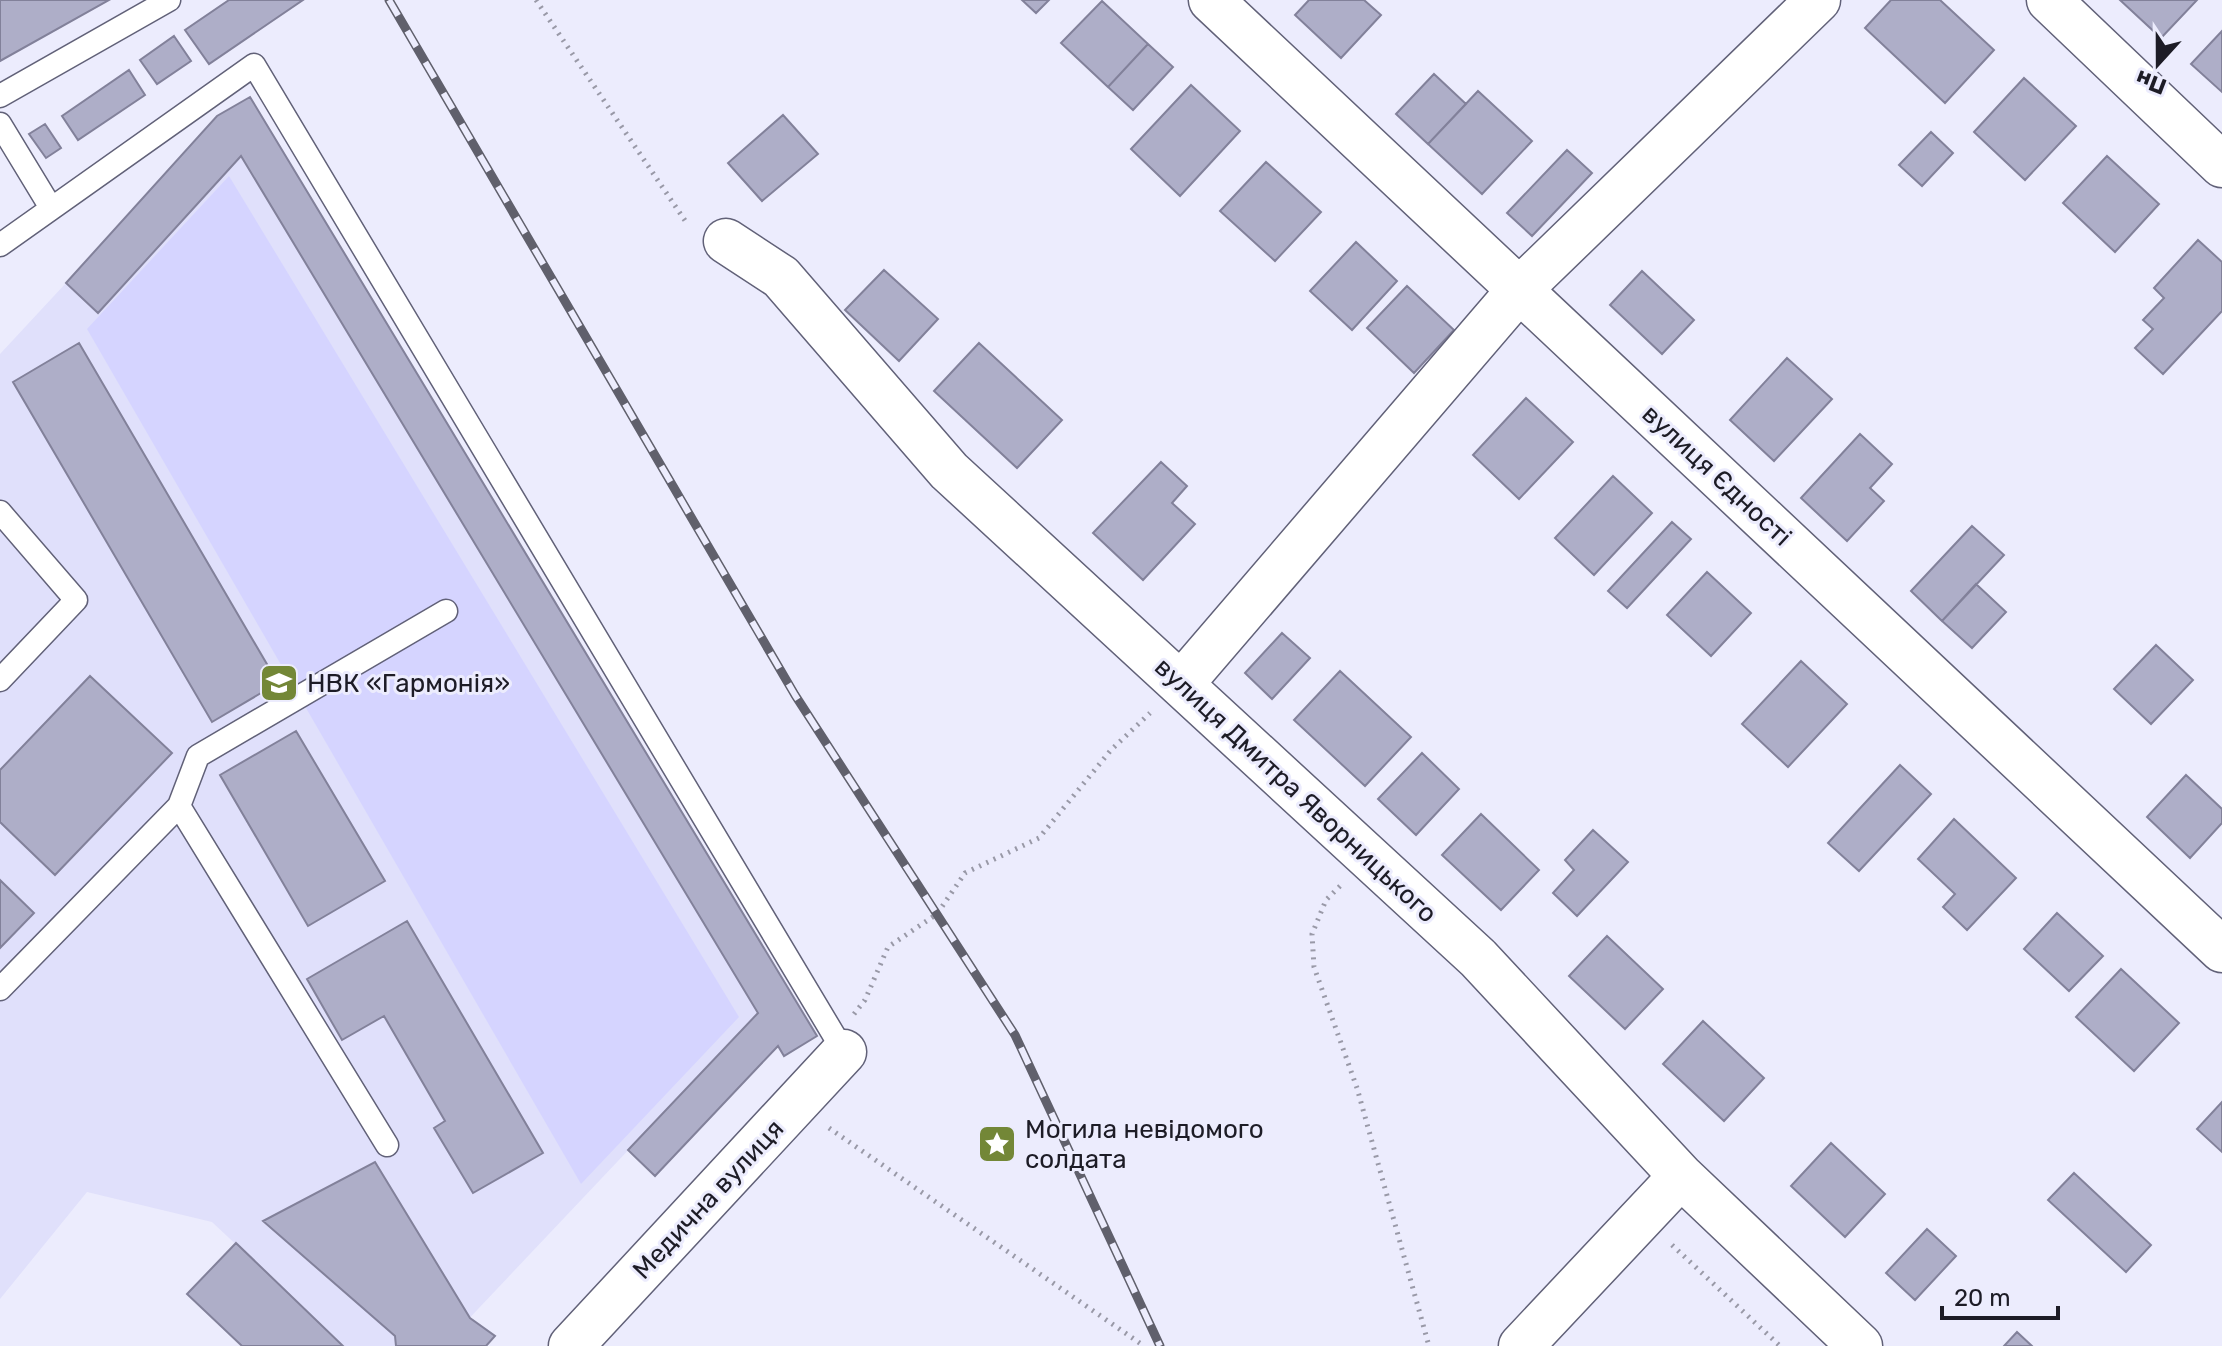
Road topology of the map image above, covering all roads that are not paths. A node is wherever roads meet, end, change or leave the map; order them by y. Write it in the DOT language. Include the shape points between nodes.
graph roads {
  1 [pos="169,0"];
  2 [pos="1211,0"];
  3 [pos="1818,0"];
  4 [pos="2049,0"];
  5 [pos="0,96"];
  6 [pos="0,124"];
  7 [pos="2222,165"];
  8 [pos="51,208"];
  9 [pos="726,241"];
  10 [pos="0,245"];
  11 [pos="1520,289"];
  12 [pos="0,512"];
  13 [pos="446,611"];
  14 [pos="0,680"];
  15 [pos="1181,684"];
  16 [pos="179,806"];
  17 [pos="2222,950"];
  18 [pos="0,989"];
  19 [pos="839,1044"];
  20 [pos="387,1145"];
  21 [pos="1681,1176"];
  22 [pos="571,1346"];
  23 [pos="1521,1346"];
  24 [pos="1860,1346"];
  1 -- 5 [label="lane"];
  2 -- 11 [label="street, вулиця Єдності"];
  3 -- 11 [label="street"];
  4 -- 7 [label="street"];
  6 -- 8 [label="lane"];
  8 -- 10 [label="lane"];
  8 -- 19 [label="lane" via="254,65"];
  9 -- 15 [label="street, вулиця Дмитра Яворницького" via="781,277 949,471"];
  11 -- 15 [label="street"];
  11 -- 17 [label="street, вулиця Єдності"];
  12 -- 14 [label="lane" via="76,600"];
  13 -- 16 [label="lane" via="198,756"];
  15 -- 21 [label="street, вулиця Дмитра Яворницького" via="1478,958"];
  16 -- 18 [label="lane"];
  16 -- 20 [label="lane"];
  19 -- 22 [label="street, Медична вулиця" via="796,1105"];
  21 -- 23 [label="street"];
  21 -- 24 [label="street, вулиця Дмитра Яворницького"];
}
